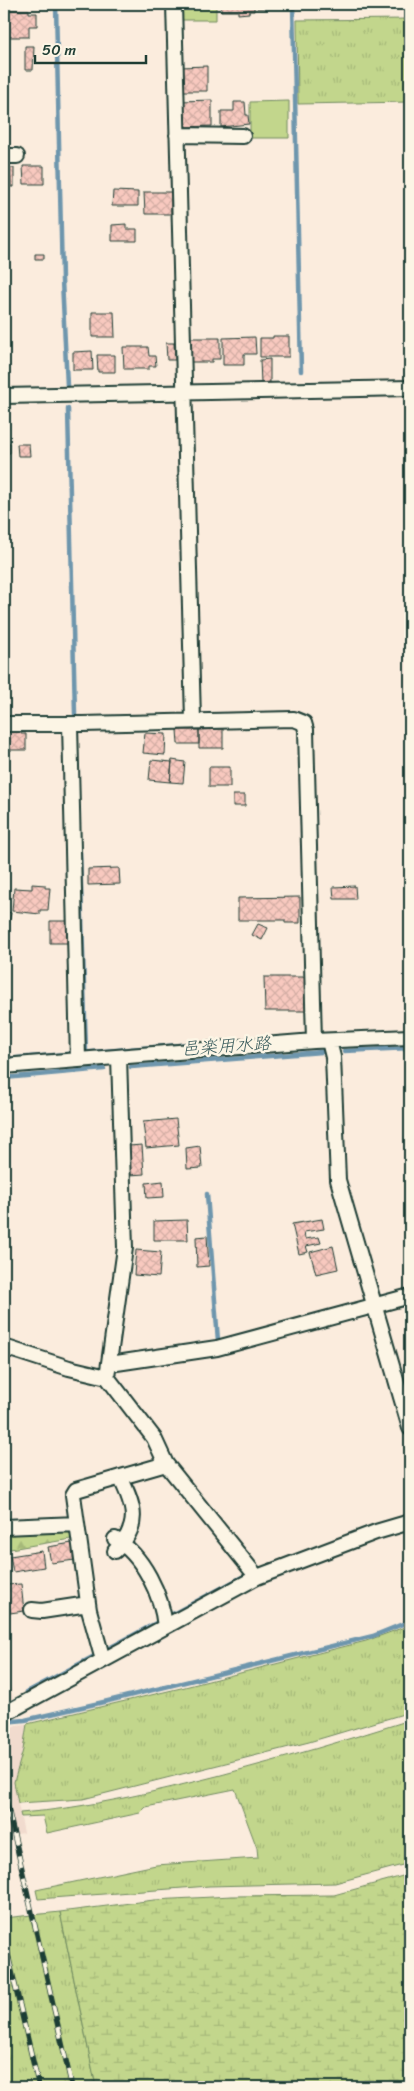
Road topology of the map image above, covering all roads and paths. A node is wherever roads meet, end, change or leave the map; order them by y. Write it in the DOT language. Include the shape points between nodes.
graph roads {
  1 [pos="174,4"];
  2 [pos="177,136"];
  3 [pos="242,136"];
  4 [pos="410,388"];
  5 [pos="184,393"];
  6 [pos="4,396"];
  7 [pos="193,720"];
  8 [pos="4,724"];
  9 [pos="70,724"];
  10 [pos="410,1037"];
  11 [pos="314,1041"];
  12 [pos="329,1041"];
  13 [pos="119,1057"];
  14 [pos="78,1060"];
  15 [pos="4,1066"];
  16 [pos="410,1296"];
  17 [pos="375,1306"];
  18 [pos="4,1347"];
  19 [pos="109,1370"];
  20 [pos="410,1428"];
  21 [pos="166,1464"];
  22 [pos="120,1477"];
  23 [pos="410,1522"];
  24 [pos="77,1524"];
  25 [pos="4,1527"];
  26 [pos="257,1577"];
  27 [pos="88,1604"];
  28 [pos="32,1610"];
  29 [pos="165,1626"];
  30 [pos="103,1660"];
  31 [pos="4,1714"];
  1 -- 2 [label="street"];
  2 -- 3 [label="street"];
  2 -- 5 [label="street"];
  4 -- 5 [label="street"];
  5 -- 6 [label="street"];
  5 -- 7 [label="street"];
  7 -- 9 [label="street"];
  7 -- 11 [label="street" via="294,719 304,723"];
  8 -- 9 [label="street"];
  9 -- 14 [label="street"];
  10 -- 12 [label="street"];
  11 -- 12 [label="street"];
  11 -- 13 [label="street"];
  12 -- 17 [label="street" via="333,1057 338,1180"];
  13 -- 14 [label="street"];
  13 -- 19 [label="street" via="125,1248"];
  14 -- 15 [label="street"];
  16 -- 17 [label="street"];
  17 -- 19 [label="street" via="217,1348"];
  17 -- 20 [label="street"];
  18 -- 19 [label="street" via="69,1368"];
  19 -- 21 [label="street" via="154,1438"];
  21 -- 22 [label="street"];
  21 -- 26 [label="street"];
  22 -- 24 [label="street" via="76,1490 73,1495"];
  22 -- 29 [label="street" via="134,1517 131,1530 118,1544 127,1545 141,1564 157,1594"];
  23 -- 26 [label="street"];
  24 -- 25 [label="street"];
  24 -- 27 [label="street"];
  26 -- 29 [label="street"];
  27 -- 28 [label="street" via="42,1612"];
  27 -- 30 [label="street"];
  29 -- 30 [label="street"];
  30 -- 31 [label="street"];
}
